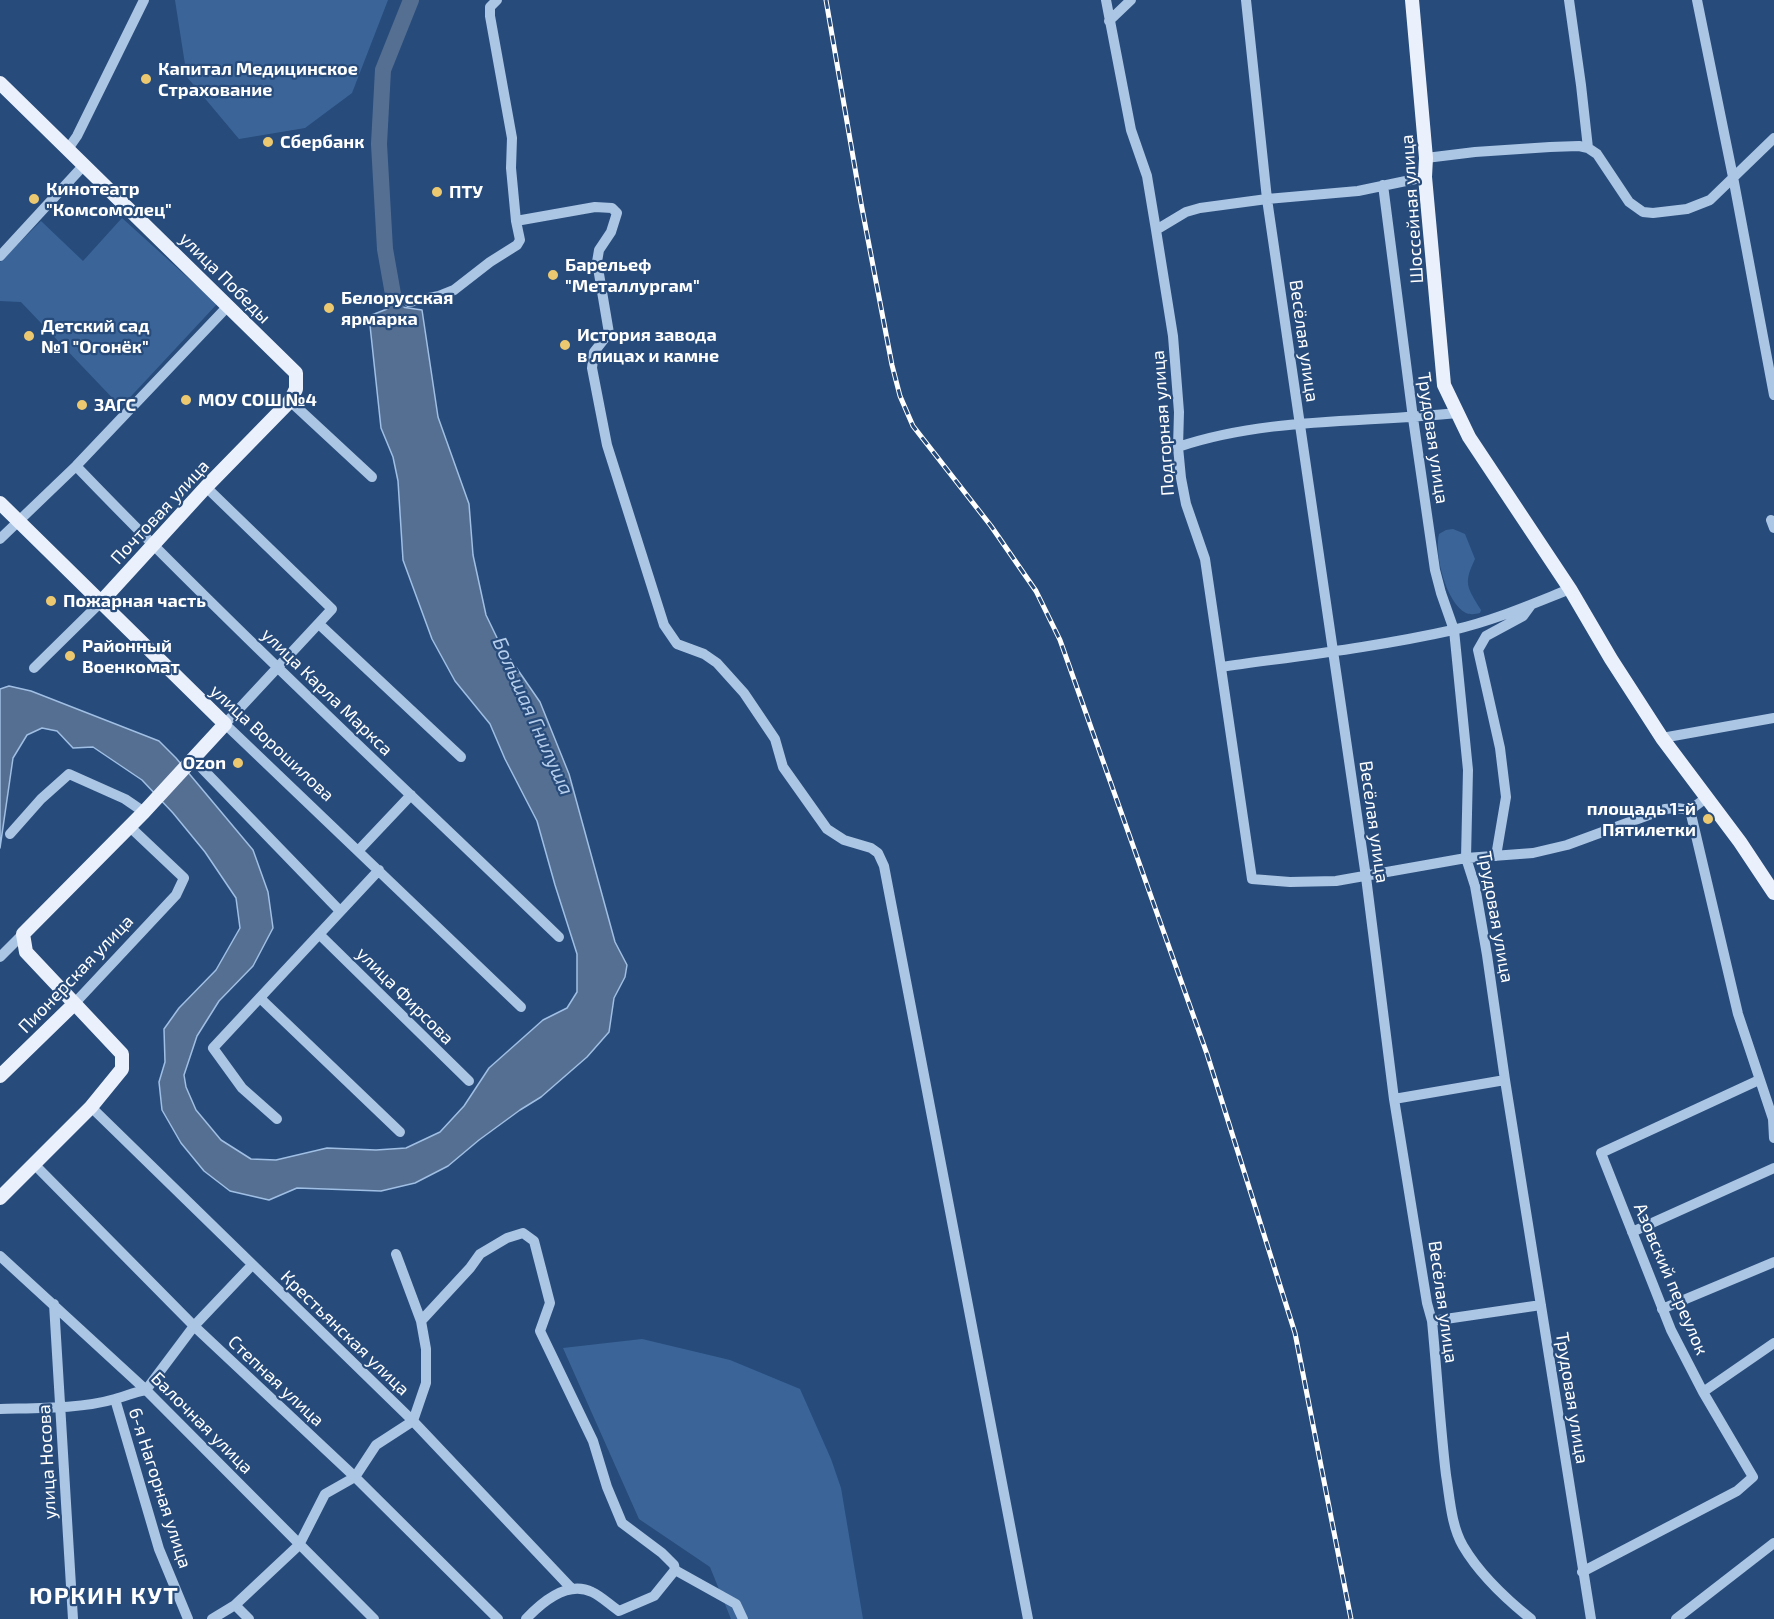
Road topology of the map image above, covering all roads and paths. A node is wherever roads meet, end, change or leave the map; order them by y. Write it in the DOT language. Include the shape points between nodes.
graph roads {
  1 [pos="144,0"];
  2 [pos="497,0"];
  3 [pos="1106,0"];
  4 [pos="1131,0"];
  5 [pos="1246,0"];
  6 [pos="1412,0"];
  7 [pos="1569,0"];
  8 [pos="1696,0"];
  9 [pos="1109,21"];
  10 [pos="0,82"];
  11 [pos="1774,138"];
  12 [pos="1588,148"];
  13 [pos="68,149"];
  14 [pos="1426,158"];
  15 [pos="84,165"];
  16 [pos="1425,177"];
  17 [pos="1733,177"];
  18 [pos="1383,185"];
  19 [pos="1267,199"];
  20 [pos="516,221"];
  21 [pos="1156,230"];
  22 [pos="0,256"];
  23 [pos="409,302"];
  24 [pos="228,306"];
  25 [pos="1774,395"];
  26 [pos="290,401"];
  27 [pos="1457,413"];
  28 [pos="1413,418"];
  29 [pos="1299,423"];
  30 [pos="1178,447"];
  31 [pos="76,466"];
  32 [pos="372,477"];
  33 [pos="206,487"];
  34 [pos="0,503"];
  35 [pos="18,521"];
  36 [pos="0,539"];
  37 [pos="153,546"];
  38 [pos="1570,589"];
  39 [pos="100,603"];
  40 [pos="1532,604"];
  41 [pos="319,624"];
  42 [pos="1455,630"];
  43 [pos="1332,652"];
  44 [pos="1221,667"];
  45 [pos="34,668"];
  46 [pos="278,669"];
  47 [pos="1774,718"];
  48 [pos="225,724"];
  49 [pos="1662,738"];
  50 [pos="461,756"];
  51 [pos="190,763"];
  52 [pos="411,795"];
  53 [pos="1706,798"];
  54 [pos="1690,810"];
  55 [pos="144,812"];
  56 [pos="129,826"];
  57 [pos="10,834"];
  58 [pos="359,850"];
  59 [pos="1496,856"];
  60 [pos="1466,858"];
  61 [pos="379,870"];
  62 [pos="1366,877"];
  63 [pos="1774,893"];
  64 [pos="340,911"];
  65 [pos="23,934"];
  66 [pos="319,934"];
  67 [pos="558,937"];
  68 [pos="0,957"];
  69 [pos="260,998"];
  70 [pos="73,1005"];
  71 [pos="521,1006"];
  72 [pos="0,1076"];
  73 [pos="1505,1080"];
  74 [pos="1760,1080"];
  75 [pos="469,1081"];
  76 [pos="1394,1099"];
  77 [pos="91,1107"];
  78 [pos="277,1119"];
  79 [pos="400,1132"];
  80 [pos="1774,1138"];
  81 [pos="34,1164"];
  82 [pos="1774,1168"];
  83 [pos="0,1198"];
  84 [pos="1632,1232"];
  85 [pos="396,1254"];
  86 [pos="0,1256"];
  87 [pos="1774,1262"];
  88 [pos="252,1265"];
  89 [pos="54,1304"];
  90 [pos="1540,1305"];
  91 [pos="1662,1309"];
  92 [pos="422,1321"];
  93 [pos="1432,1321"];
  94 [pos="194,1326"];
  95 [pos="1774,1343"];
  96 [pos="146,1390"];
  97 [pos="1703,1392"];
  98 [pos="115,1399"];
  99 [pos="61,1407"];
  100 [pos="0,1409"];
  101 [pos="413,1421"];
  102 [pos="355,1477"];
  103 [pos="1774,1543"];
  104 [pos="298,1545"];
  105 [pos="675,1570"];
  106 [pos="1582,1572"];
  107 [pos="571,1588"];
  108 [pos="235,1605"];
  109 [pos="73,1619"];
  110 [pos="188,1619"];
  111 [pos="212,1619"];
  112 [pos="249,1619"];
  113 [pos="374,1619"];
  114 [pos="498,1619"];
  115 [pos="526,1619"];
  116 [pos="743,1619"];
  117 [pos="1028,1619"];
  118 [pos="1532,1619"];
  119 [pos="1591,1619"];
  120 [pos="1676,1619"];
  1 -- 13 [label="street"];
  2 -- 20 [label="street" via="490,7 490,15 512,138"];
  3 -- 9 [label="street, Подгорная улица"];
  4 -- 9 [label="street"];
  5 -- 19 [label="street, Весёлая улица"];
  6 -- 14 [label="main road, Шоссейная улица"];
  7 -- 12 [label="street"];
  8 -- 17 [label="street"];
  9 -- 21 [label="street, Подгорная улица" via="1131,130 1147,176"];
  10 -- 13 [label="main road, улица Победы"];
  11 -- 17 [label="street"];
  12 -- 14 [label="street" via="1550,147"];
  12 -- 17 [label="street" via="1597,154 1629,202 1643,212 1700,205 1719,193"];
  13 -- 15 [label="main road, улица Победы"];
  14 -- 16 [label="main road, Шоссейная улица"];
  15 -- 22 [label="street"];
  15 -- 24 [label="main road, улица Победы"];
  16 -- 18 [label="street"];
  16 -- 27 [label="main road, Шоссейная улица" via="1444,385"];
  17 -- 25 [label="street"];
  18 -- 19 [label="street"];
  18 -- 28 [label="street, Трудовая улица"];
  19 -- 21 [label="street" via="1200,208"];
  19 -- 29 [label="street, Весёлая улица"];
  20 -- 23 [label="street" via="518,245 454,290"];
  20 -- 117 [label="street" via="596,207 612,208 617,213 597,262 609,333 594,352 592,368 607,445 664,625 677,644 717,663 744,693 775,739 783,768 827,830 871,848 884,866"];
  21 -- 30 [label="street, Подгорная улица" via="1173,336"];
  24 -- 26 [label="main road, улица Победы" via="296,373 296,389"];
  24 -- 31 [label="street"];
  26 -- 32 [label="street"];
  26 -- 33 [label="main road, Почтовая улица"];
  27 -- 28 [label="street"];
  27 -- 38 [label="main road"];
  28 -- 29 [label="street"];
  28 -- 42 [label="street, Трудовая улица" via="1436,570"];
  29 -- 30 [label="street" via="1204,438"];
  29 -- 43 [label="street, Весёлая улица"];
  30 -- 44 [label="street, Подгорная улица" via="1186,504 1205,559"];
  31 -- 35 [label="street"];
  31 -- 37 [label="street, улица Карла Маркса"];
  33 -- 37 [label="main road, Почтовая улица"];
  33 -- 41 [label="street" via="332,609"];
  34 -- 35 [label="main road, улица Ворошилова"];
  35 -- 36 [label="street"];
  35 -- 39 [label="main road, улица Ворошилова"];
  37 -- 39 [label="main road, Почтовая улица"];
  37 -- 46 [label="street, улица Карла Маркса"];
  38 -- 40 [label="street"];
  38 -- 49 [label="main road"];
  39 -- 45 [label="street, Почтовая улица"];
  39 -- 48 [label="main road, улица Ворошилова"];
  40 -- 42 [label="street"];
  40 -- 59 [label="street" via="1523,616 1486,636 1478,650 1500,748 1506,797"];
  41 -- 46 [label="street"];
  41 -- 50 [label="street"];
  42 -- 43 [label="street"];
  42 -- 60 [label="street, Трудовая улица" via="1468,770"];
  43 -- 44 [label="street"];
  43 -- 62 [label="street, Весёлая улица"];
  44 -- 62 [label="street, Подгорная улица" via="1252,879 1324,881"];
  46 -- 48 [label="street"];
  46 -- 52 [label="street, улица Карла Маркса"];
  47 -- 49 [label="street"];
  48 -- 51 [label="main road"];
  48 -- 58 [label="street, улица Ворошилова"];
  49 -- 53 [label="main road"];
  51 -- 55 [label="main road"];
  51 -- 64 [label="street"];
  52 -- 58 [label="street"];
  52 -- 67 [label="street, улица Карла Маркса"];
  53 -- 54 [label="street"];
  53 -- 63 [label="main road"];
  54 -- 59 [label="street" via="1665,810 1548,850"];
  54 -- 74 [label="street" via="1738,1014"];
  55 -- 56 [label="main road"];
  55 -- 57 [label="street" via="125,799 69,774"];
  56 -- 65 [label="main road"];
  56 -- 70 [label="street, Пионерская улица" via="184,878 176,895"];
  58 -- 61 [label="street, улица Ворошилова"];
  59 -- 60 [label="street"];
  60 -- 62 [label="street"];
  60 -- 73 [label="street, Трудовая улица" via="1477,898"];
  61 -- 64 [label="street"];
  61 -- 71 [label="street, улица Ворошилова"];
  62 -- 76 [label="street, Весёлая улица"];
  64 -- 66 [label="street"];
  65 -- 68 [label="street"];
  65 -- 70 [label="main road" via="26,952"];
  66 -- 69 [label="street"];
  66 -- 75 [label="street, улица Фирсова"];
  69 -- 78 [label="street" via="213,1047 242,1088"];
  69 -- 79 [label="street"];
  70 -- 72 [label="main road, Пионерская улица"];
  70 -- 77 [label="main road" via="122,1054 122,1069"];
  73 -- 76 [label="street"];
  73 -- 90 [label="street, Трудовая улица"];
  74 -- 80 [label="street" via="1773,1119"];
  74 -- 84 [label="street, Азовский переулок" via="1601,1153"];
  76 -- 93 [label="street, Весёлая улица"];
  77 -- 81 [label="main road"];
  77 -- 88 [label="street, Крестьянская улица"];
  81 -- 83 [label="main road"];
  81 -- 94 [label="street, Степная улица"];
  82 -- 84 [label="street"];
  84 -- 91 [label="street, Азовский переулок"];
  85 -- 92 [label="street"];
  86 -- 89 [label="street, Балочная улица"];
  87 -- 91 [label="street"];
  88 -- 94 [label="street"];
  88 -- 101 [label="street, Крестьянская улица"];
  89 -- 96 [label="street, Балочная улица"];
  89 -- 99 [label="street, улица Носова"];
  90 -- 93 [label="street"];
  90 -- 106 [label="street, Трудовая улица"];
  91 -- 97 [label="street, Азовский переулок"];
  92 -- 101 [label="street" via="426,1383"];
  92 -- 105 [label="street" via="480,1254 523,1233 534,1241 550,1303 540,1331 593,1441 607,1488 622,1523 662,1553"];
  93 -- 118 [label="street, Весёлая улица" via="1455,1527 1477,1566 1499,1592"];
  94 -- 96 [label="street"];
  94 -- 102 [label="street, Степная улица"];
  95 -- 97 [label="street"];
  96 -- 98 [label="street"];
  96 -- 104 [label="street, Балочная улица"];
  97 -- 106 [label="street, Азовский переулок" via="1754,1477 1737,1491"];
  98 -- 99 [label="street"];
  98 -- 110 [label="street, 6-я Нагорная улица" via="159,1549"];
  99 -- 100 [label="street"];
  99 -- 109 [label="street, улица Носова"];
  101 -- 102 [label="street" via="376,1445"];
  101 -- 107 [label="street, Крестьянская улица"];
  102 -- 104 [label="street" via="325,1494"];
  102 -- 114 [label="street, Степная улица"];
  103 -- 120 [label="street"];
  104 -- 108 [label="street"];
  104 -- 113 [label="street, Балочная улица"];
  105 -- 107 [label="street" via="654,1596 619,1611 591,1591"];
  105 -- 116 [label="street" via="736,1604"];
  106 -- 119 [label="street, Трудовая улица"];
  107 -- 115 [label="street" via="541,1603"];
  108 -- 111 [label="street"];
  108 -- 112 [label="street"];
}
